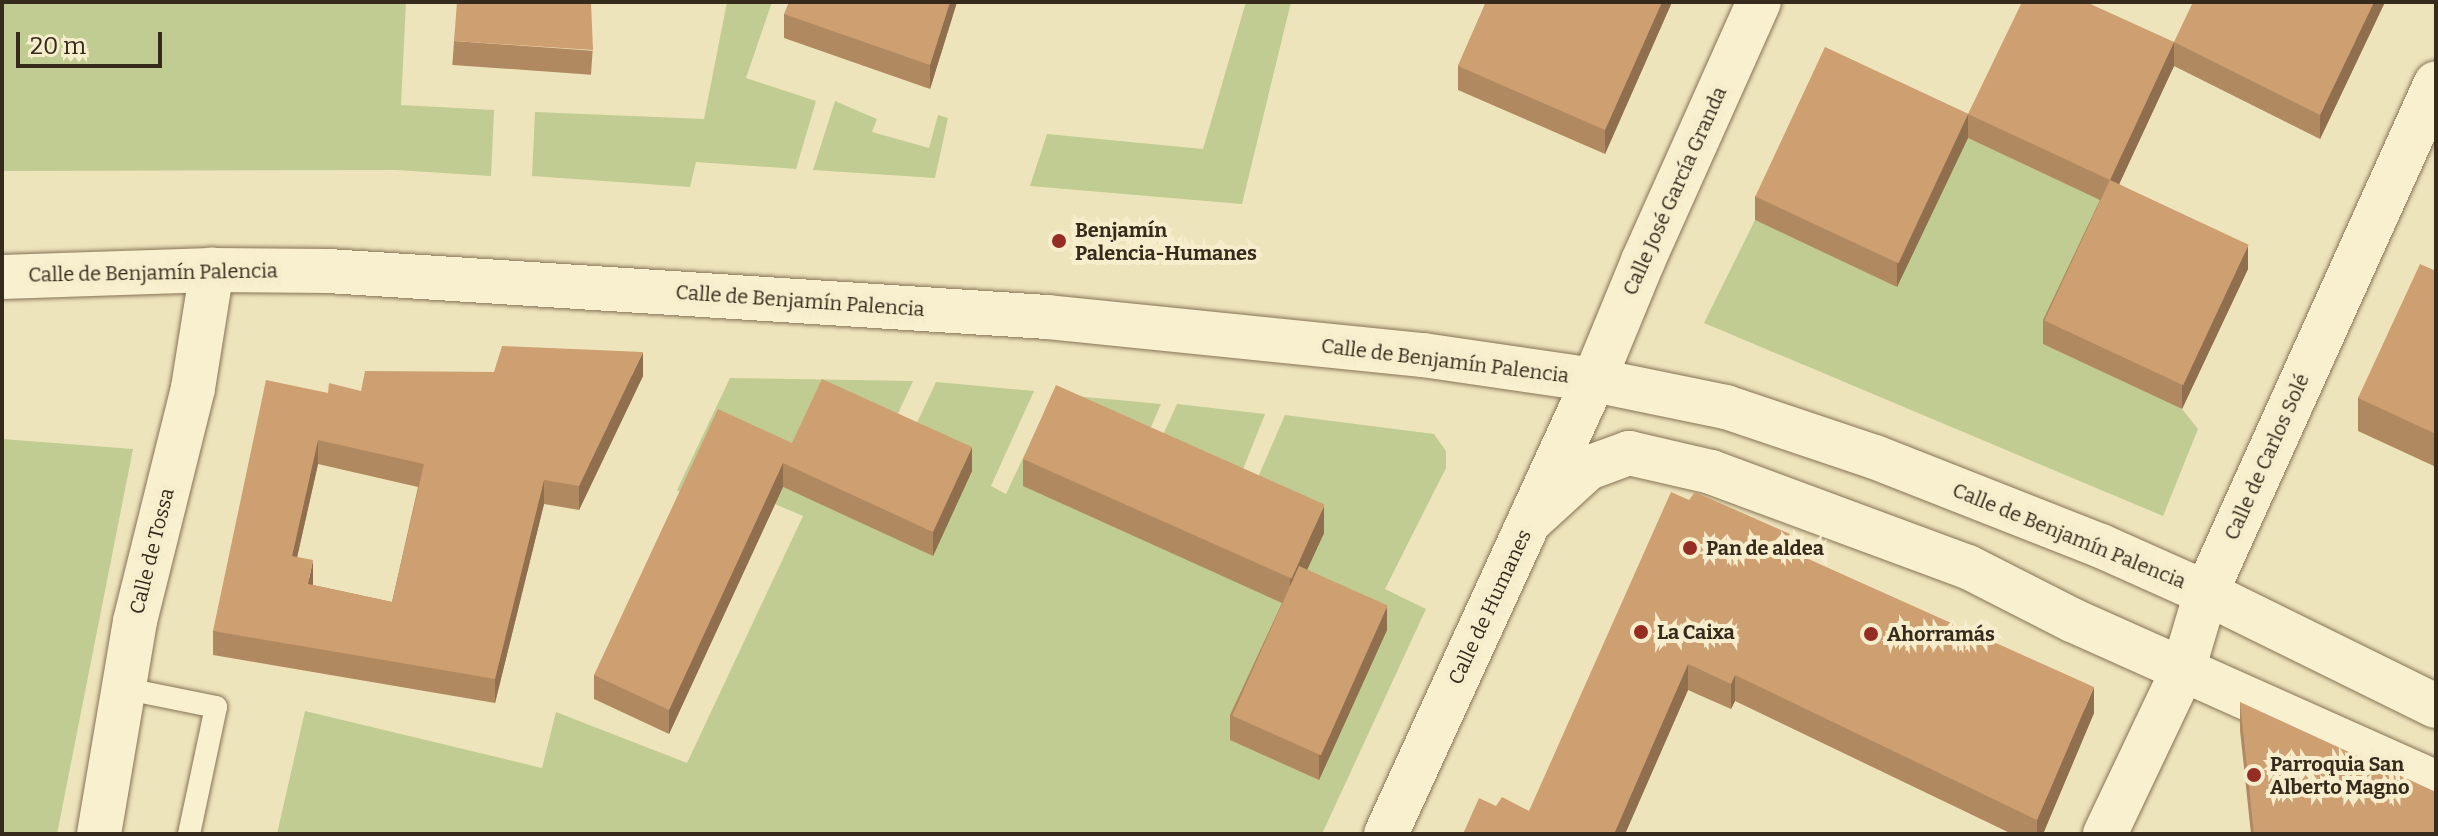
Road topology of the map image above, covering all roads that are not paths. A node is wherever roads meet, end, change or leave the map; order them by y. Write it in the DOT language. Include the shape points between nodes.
graph roads {
  1 [pos="1759,2"];
  2 [pos="2436,83"];
  3 [pos="212,270"];
  4 [pos="2,277"];
  5 [pos="1594,380"];
  6 [pos="1629,453"];
  7 [pos="1529,522"];
  8 [pos="2206,593"];
  9 [pos="2183,670"];
  10 [pos="122,688"];
  11 [pos="2436,706"];
  12 [pos="2436,783"];
  13 [pos="99,834"];
  14 [pos="189,834"];
  15 [pos="1386,834"];
  16 [pos="2105,834"];
  1 -- 5 [label="street, Calle José García Granda"];
  2 -- 8 [label="street, Calle de Carlos Solé"];
  3 -- 4 [label="street, Calle de Benjamín Palencia"];
  3 -- 5 [label="street, Calle de Benjamín Palencia" via="328,271 1048,317 1423,355"];
  3 -- 10 [label="street, Calle de Tossa" via="193,388"];
  5 -- 6 [label="street, Calle de Benjamín Palencia" via="1603,426"];
  5 -- 7 [label="street, Calle de Humanes"];
  5 -- 8 [label="street, Calle de Benjamín Palencia" via="1726,407 1875,457"];
  6 -- 7 [label="street" via="1588,468"];
  6 -- 9 [label="street" via="1711,472 1861,525 1968,567"];
  7 -- 15 [label="street, Calle de Humanes"];
  8 -- 9 [label="street, Calle de Carlos Solé"];
  8 -- 11 [label="street, Calle de Benjamín Palencia"];
  9 -- 12 [label="street"];
  9 -- 16 [label="street, Calle de Carlos Solé"];
  10 -- 13 [label="street, Calle de Tossa"];
  10 -- 14 [label="lane" via="216,707"];
}
